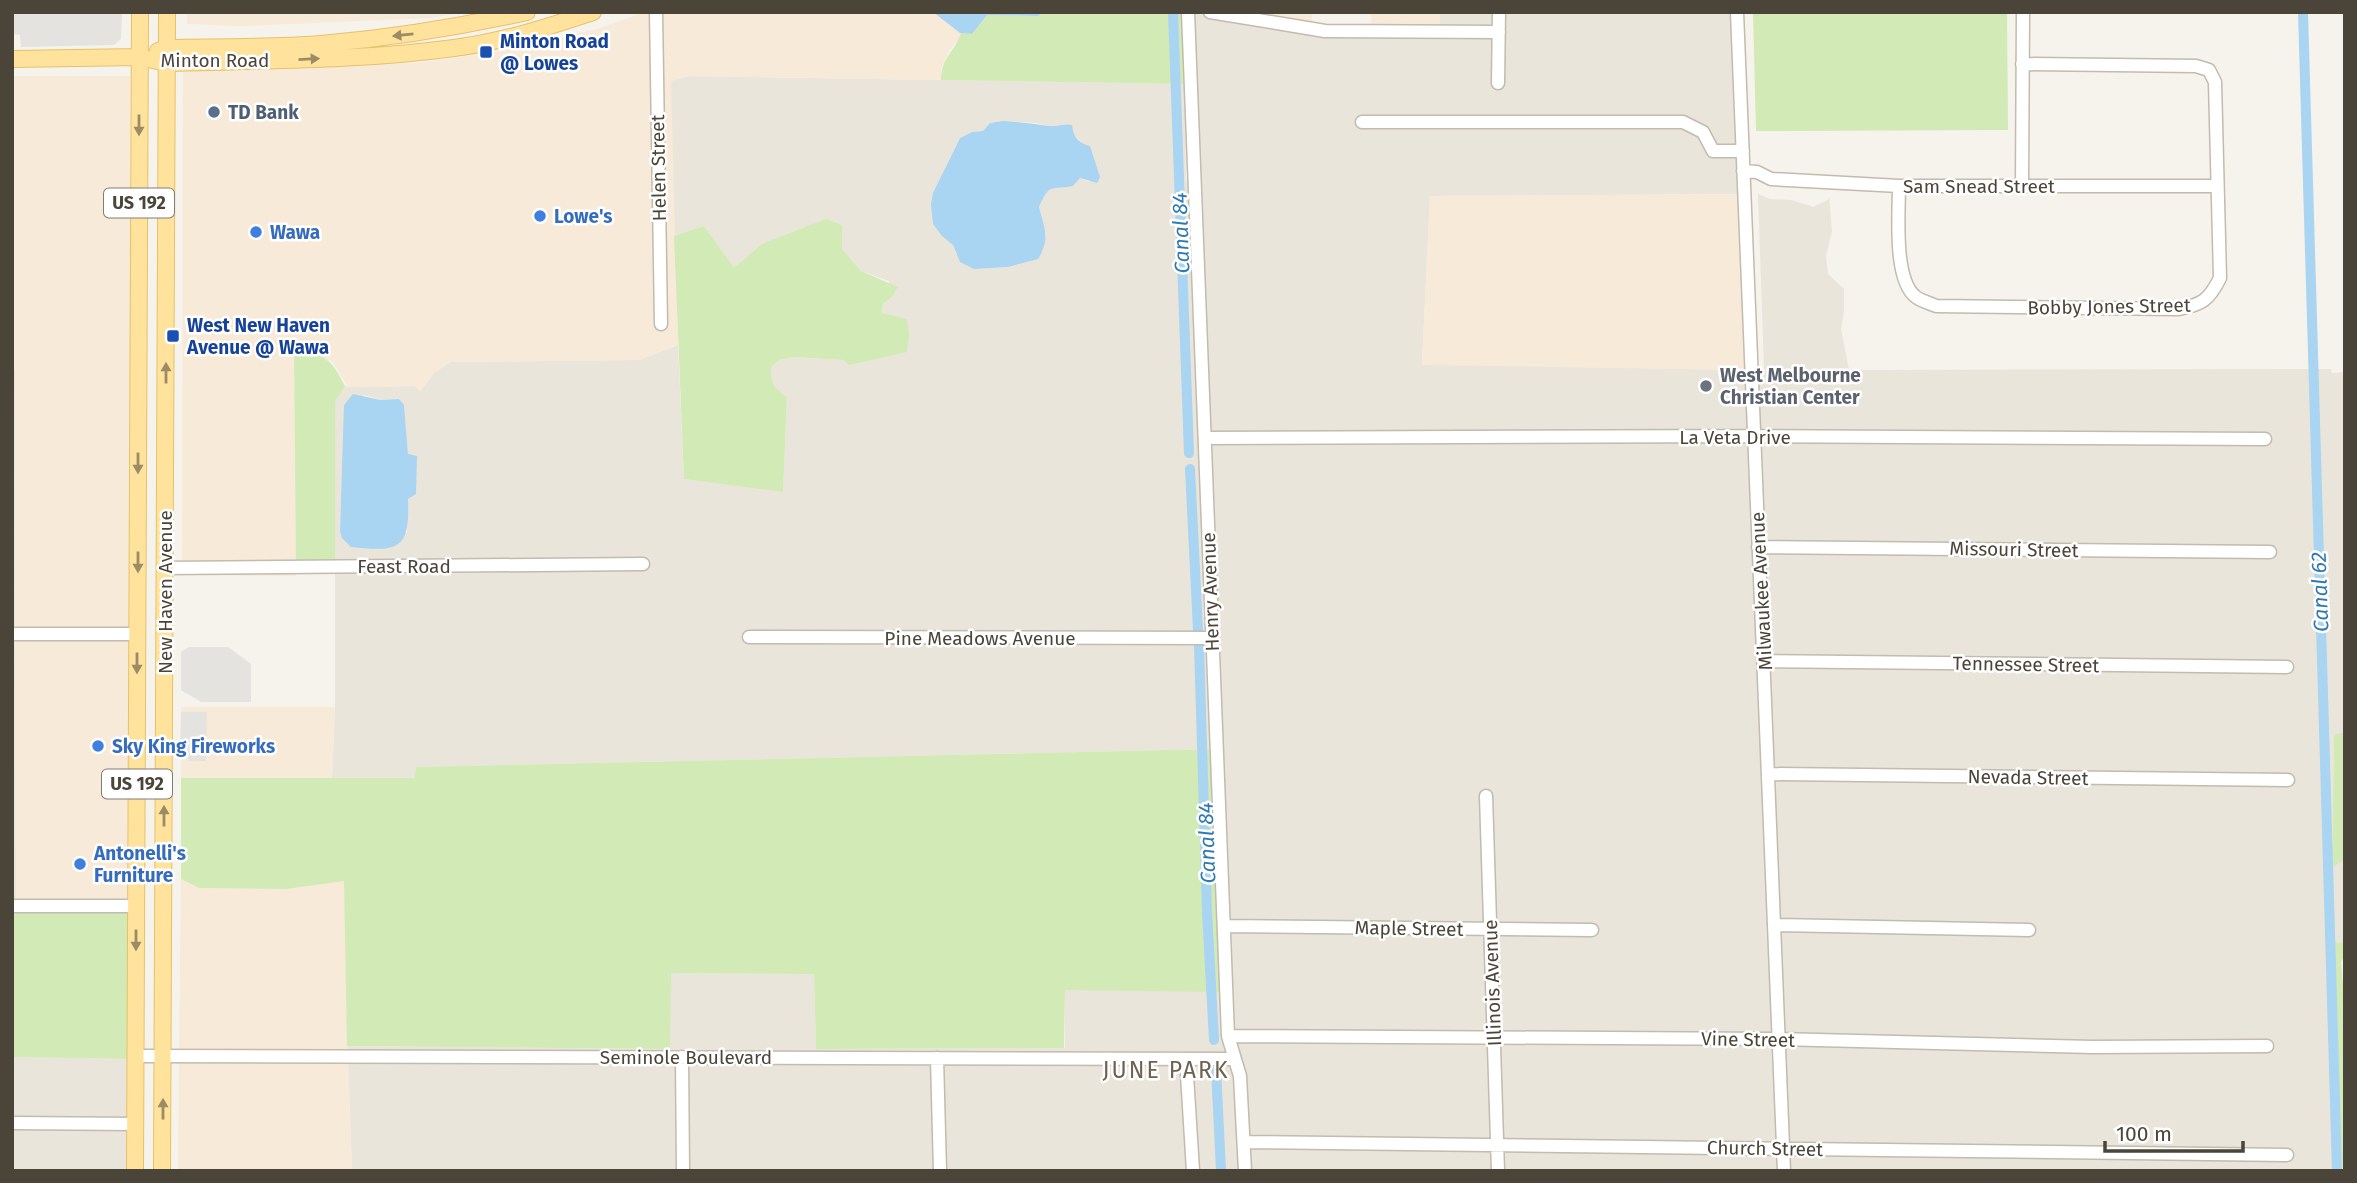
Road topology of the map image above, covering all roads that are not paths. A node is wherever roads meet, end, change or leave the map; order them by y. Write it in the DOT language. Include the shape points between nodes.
graph roads {
  1 [pos="140,12"];
  2 [pos="167,12"];
  3 [pos="527,12"];
  4 [pos="593,12"];
  5 [pos="656,12"];
  6 [pos="1188,12"];
  7 [pos="1210,12"];
  8 [pos="1499,12"];
  9 [pos="1737,12"];
  10 [pos="2022,12"];
  11 [pos="1499,32"];
  12 [pos="167,55"];
  13 [pos="139,57"];
  14 [pos="12,59"];
  15 [pos="2022,64"];
  16 [pos="1498,83"];
  17 [pos="1362,122"];
  18 [pos="1742,151"];
  19 [pos="1743,171"];
  20 [pos="1899,186"];
  21 [pos="2022,186"];
  22 [pos="2217,186"];
  23 [pos="139,254"];
  24 [pos="166,294"];
  25 [pos="139,295"];
  26 [pos="661,324"];
  27 [pos="166,332"];
  28 [pos="139,397"];
  29 [pos="166,421"];
  30 [pos="138,433"];
  31 [pos="1754,436"];
  32 [pos="1205,438"];
  33 [pos="2265,439"];
  34 [pos="166,465"];
  35 [pos="1758,547"];
  36 [pos="2270,552"];
  37 [pos="643,564"];
  38 [pos="165,568"];
  39 [pos="137,595"];
  40 [pos="164,632"];
  41 [pos="12,634"];
  42 [pos="137,634"];
  43 [pos="749,638"];
  44 [pos="1212,638"];
  45 [pos="1765,662"];
  46 [pos="2287,667"];
  47 [pos="165,678"];
  48 [pos="1768,774"];
  49 [pos="2288,780"];
  50 [pos="1486,796"];
  51 [pos="12,906"];
  52 [pos="136,906"];
  53 [pos="1774,925"];
  54 [pos="1225,926"];
  55 [pos="1491,928"];
  56 [pos="1592,930"];
  57 [pos="2029,930"];
  58 [pos="163,943"];
  59 [pos="1228,1036"];
  60 [pos="1493,1036"];
  61 [pos="1778,1039"];
  62 [pos="2267,1046"];
  63 [pos="136,1056"];
  64 [pos="163,1056"];
  65 [pos="682,1057"];
  66 [pos="937,1058"];
  67 [pos="1186,1059"];
  68 [pos="1236,1059"];
  69 [pos="12,1123"];
  70 [pos="136,1124"];
  71 [pos="1244,1142"];
  72 [pos="1497,1145"];
  73 [pos="1783,1147"];
  74 [pos="2287,1155"];
  75 [pos="135,1171"];
  76 [pos="162,1171"];
  77 [pos="683,1171"];
  78 [pos="940,1171"];
  79 [pos="1193,1171"];
  80 [pos="1245,1171"];
  81 [pos="1498,1171"];
  82 [pos="1784,1171"];
  1 -- 13 [label="main road, New Haven Avenue / US 192"];
  2 -- 12 [label="main road, New Haven Avenue / US 192"];
  3 -- 12 [label="main road, Minton Road, one-way" via="425,32"];
  12 -- 4 [label="main road, Minton Road, one-way" via="372,56 456,48"];
  5 -- 26 [label="street, Helen Street"];
  6 -- 32 [label="street, Henry Avenue"];
  7 -- 11 [label="street" via="1325,31"];
  8 -- 11 [label="street"];
  9 -- 18 [label="street, Milwaukee Avenue"];
  10 -- 15 [label="street"];
  11 -- 16 [label="street"];
  12 -- 13 [label="main road, Minton Road"];
  12 -- 24 [label="main road, New Haven Avenue / US 192"];
  13 -- 14 [label="main road, Minton Road"];
  13 -- 23 [label="main road, New Haven Avenue / US 192, one-way"];
  15 -- 21 [label="street"];
  15 -- 22 [label="street, Bobby Jones Street" via="2196,66 2208,70 2215,82"];
  17 -- 18 [label="street" via="1684,122 1703,132 1713,151"];
  18 -- 19 [label="street, Milwaukee Avenue"];
  19 -- 20 [label="street, Sam Snead Street" via="1771,179"];
  19 -- 31 [label="street, Milwaukee Avenue"];
  20 -- 21 [label="street, Sam Snead Street"];
  20 -- 22 [label="street, Bobby Jones Street" via="1904,281 1915,296 1936,306 2178,309 2199,306 2220,278"];
  21 -- 22 [label="street, Sam Snead Street"];
  23 -- 24 [label="main road" via="149,280"];
  23 -- 25 [label="main road, New Haven Avenue / US 192"];
  24 -- 27 [label="main road, New Haven Avenue / US 192"];
  25 -- 27 [label="main road" via="155,305"];
  25 -- 28 [label="main road, New Haven Avenue / US 192"];
  29 -- 27 [label="main road, New Haven Avenue / US 192, one-way"];
  28 -- 29 [label="main road" via="148,414"];
  28 -- 30 [label="main road, New Haven Avenue / US 192"];
  29 -- 34 [label="main road, New Haven Avenue / US 192"];
  30 -- 34 [label="main road" via="155,445"];
  30 -- 39 [label="main road, New Haven Avenue / US 192, one-way"];
  31 -- 32 [label="street, La Veta Drive"];
  31 -- 33 [label="street, La Veta Drive"];
  31 -- 35 [label="street, Milwaukee Avenue"];
  32 -- 44 [label="street, Henry Avenue"];
  34 -- 38 [label="main road, New Haven Avenue / US 192"];
  35 -- 36 [label="street, Missouri Street"];
  35 -- 45 [label="street, Milwaukee Avenue"];
  37 -- 38 [label="street, Feast Road"];
  38 -- 40 [label="main road, New Haven Avenue / US 192"];
  39 -- 40 [label="main road" via="147,619"];
  39 -- 42 [label="main road, New Haven Avenue / US 192"];
  40 -- 47 [label="main road, New Haven Avenue / US 192"];
  41 -- 42 [label="street"];
  42 -- 47 [label="main road" via="153,647"];
  42 -- 52 [label="main road, New Haven Avenue / US 192, one-way"];
  43 -- 44 [label="street, Pine Meadows Avenue"];
  44 -- 54 [label="street, Henry Avenue"];
  45 -- 46 [label="street, Tennessee Street"];
  45 -- 48 [label="street, Milwaukee Avenue"];
  58 -- 47 [label="main road, New Haven Avenue / US 192, one-way"];
  48 -- 49 [label="street, Nevada Street"];
  48 -- 53 [label="street, Milwaukee Avenue"];
  50 -- 55 [label="street, Illinois Avenue"];
  51 -- 52 [label="street"];
  52 -- 58 [label="main road" via="152,919"];
  52 -- 63 [label="main road, New Haven Avenue / US 192, one-way"];
  53 -- 57 [label="street"];
  53 -- 61 [label="street, Milwaukee Avenue"];
  54 -- 55 [label="street, Maple Street"];
  54 -- 59 [label="street, Henry Avenue"];
  55 -- 56 [label="street, Maple Street"];
  55 -- 60 [label="street, Illinois Avenue"];
  58 -- 64 [label="main road, New Haven Avenue / US 192"];
  59 -- 60 [label="street, Vine Street"];
  59 -- 68 [label="street, Henry Avenue"];
  60 -- 61 [label="street, Vine Street"];
  60 -- 72 [label="street, Illinois Avenue"];
  61 -- 62 [label="street, Vine Street" via="2092,1047"];
  61 -- 73 [label="street, Milwaukee Avenue"];
  63 -- 64 [label="street, Seminole Boulevard"];
  63 -- 70 [label="main road, New Haven Avenue / US 192"];
  64 -- 65 [label="street, Seminole Boulevard"];
  76 -- 64 [label="main road, New Haven Avenue / US 192, one-way"];
  65 -- 66 [label="street, Seminole Boulevard"];
  65 -- 77 [label="street"];
  66 -- 67 [label="street, Seminole Boulevard"];
  66 -- 78 [label="street"];
  67 -- 68 [label="street, Seminole Boulevard"];
  67 -- 79 [label="street"];
  68 -- 71 [label="street, Henry Avenue"];
  69 -- 70 [label="street"];
  70 -- 75 [label="main road, New Haven Avenue / US 192"];
  71 -- 72 [label="street, Church Street"];
  71 -- 80 [label="street, Henry Avenue"];
  72 -- 73 [label="street, Church Street"];
  72 -- 81 [label="street, Illinois Avenue"];
  73 -- 74 [label="street, Church Street"];
  73 -- 82 [label="street, Milwaukee Avenue"];
}
